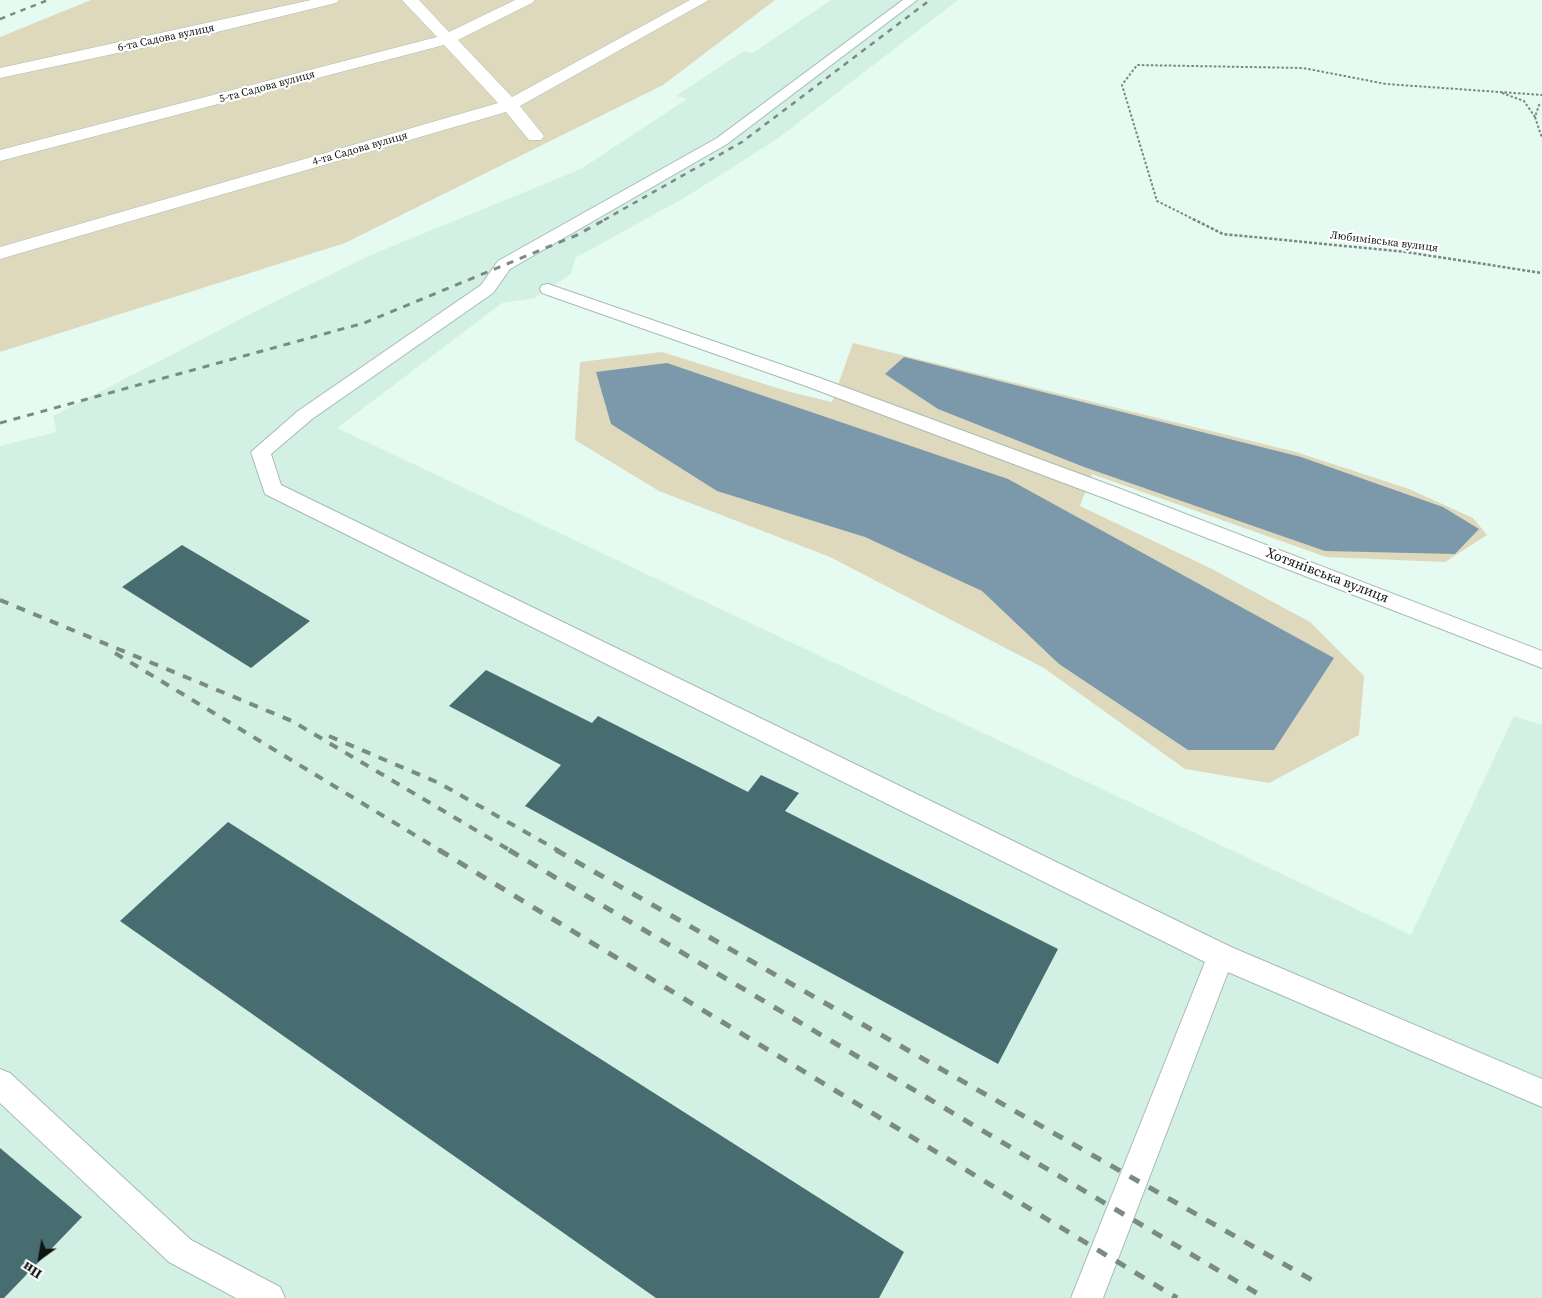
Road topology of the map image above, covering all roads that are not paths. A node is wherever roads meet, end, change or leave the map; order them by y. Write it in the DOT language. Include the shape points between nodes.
graph roads {
  1 [pos="331,0"];
  2 [pos="410,0"];
  3 [pos="527,0"];
  4 [pos="701,0"];
  5 [pos="911,0"];
  6 [pos="446,40"];
  7 [pos="0,73"];
  8 [pos="510,105"];
  9 [pos="535,136"];
  10 [pos="0,156"];
  11 [pos="0,254"];
  12 [pos="548,289"];
  13 [pos="1542,660"];
  14 [pos="1221,956"];
  15 [pos="0,1084"];
  16 [pos="1542,1093"];
  17 [pos="269,1298"];
  18 [pos="1087,1298"];
  1 -- 7 [label="street, 6-та Садова вулиця"];
  2 -- 6 [label="street"];
  3 -- 6 [label="street, 5-та Садова вулиця"];
  4 -- 8 [label="street, 4-та Садова вулиця"];
  5 -- 14 [label="lane" via="722,141 504,266 487,288 305,415 261,452 272,489"];
  6 -- 8 [label="street"];
  6 -- 10 [label="street, 5-та Садова вулиця"];
  8 -- 9 [label="street"];
  8 -- 11 [label="street, 4-та Садова вулиця"];
  12 -- 13 [label="lane, Хотянівська вулиця" via="813,382 1111,493"];
  14 -- 16 [label="lane"];
  14 -- 18 [label="lane"];
  15 -- 17 [label="lane" via="180,1251"];
}
